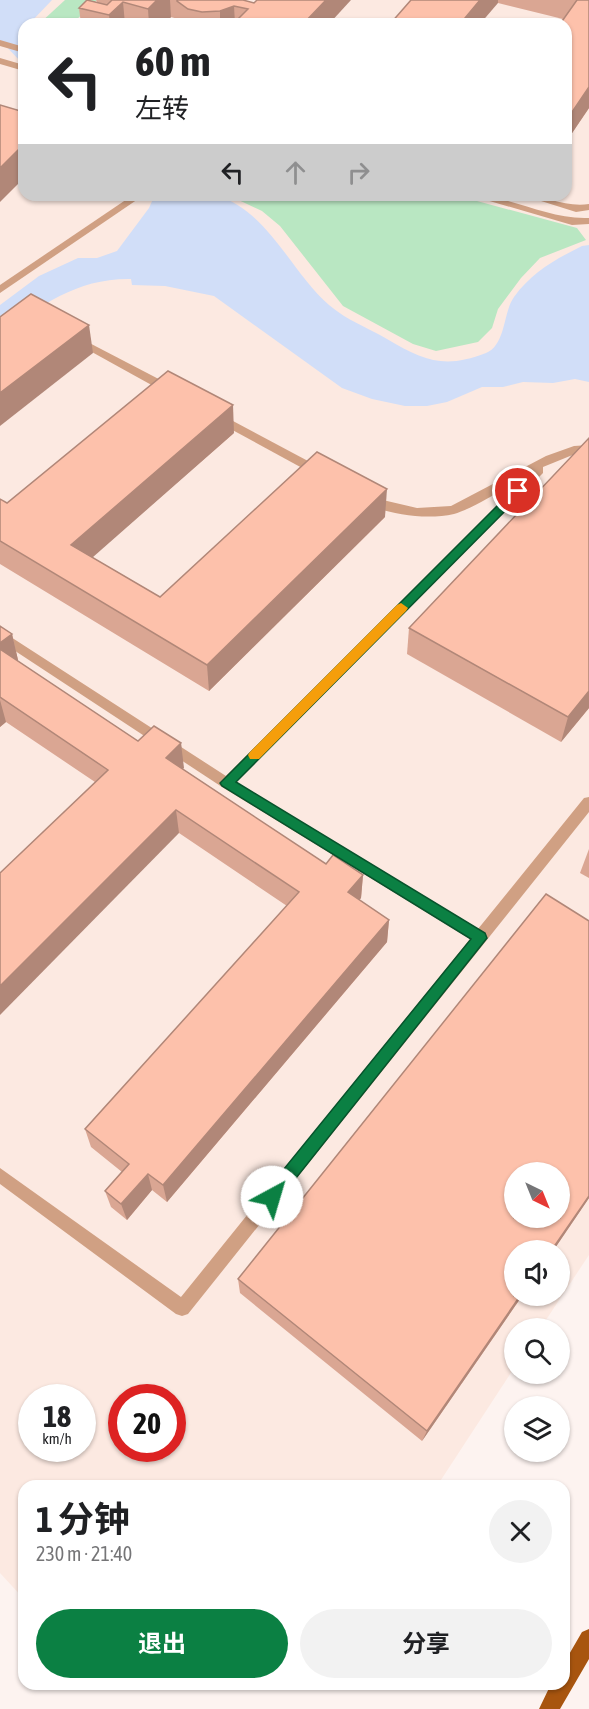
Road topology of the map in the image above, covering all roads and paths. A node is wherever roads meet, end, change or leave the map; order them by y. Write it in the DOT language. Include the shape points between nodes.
graph roads {
  1 [pos="0,43"];
  2 [pos="18,49"];
  3 [pos="0,61"];
  4 [pos="18,66"];
  5 [pos="130,201"];
  6 [pos="496,201"];
  7 [pos="550,201"];
  8 [pos="589,207"];
  9 [pos="589,220"];
  10 [pos="0,290"];
  11 [pos="65,333"];
  12 [pos="180,396"];
  13 [pos="211,413"];
  14 [pos="589,449"];
  15 [pos="550,459"];
  16 [pos="325,476"];
  17 [pos="356,493"];
  18 [pos="0,635"];
  19 [pos="227,783"];
  20 [pos="589,802"];
  21 [pos="480,938"];
  22 [pos="0,1175"];
  23 [pos="589,1639"];
  24 [pos="570,1673"];
  25 [pos="560,1690"];
  26 [pos="549,1709"];
  1 -- 2 [label="lane"];
  3 -- 4 [label="lane"];
  5 -- 10 [label="lane"];
  6 -- 9 [label="lane" via="572,222"];
  7 -- 8 [label="lane"];
  11 -- 12 [label="lane"];
  13 -- 16 [label="lane"];
  14 -- 15 [label="lane"];
  15 -- 17 [label="lane" via="453,510 417,512 377,504"];
  15 -- 19 [label="lane"];
  18 -- 19 [label="lane"];
  19 -- 21 [label="lane"];
  20 -- 21 [label="lane"];
  21 -- 22 [label="lane" via="182,1308"];
  23 -- 24 [label="main road"];
  25 -- 26 [label="main road"];
}
